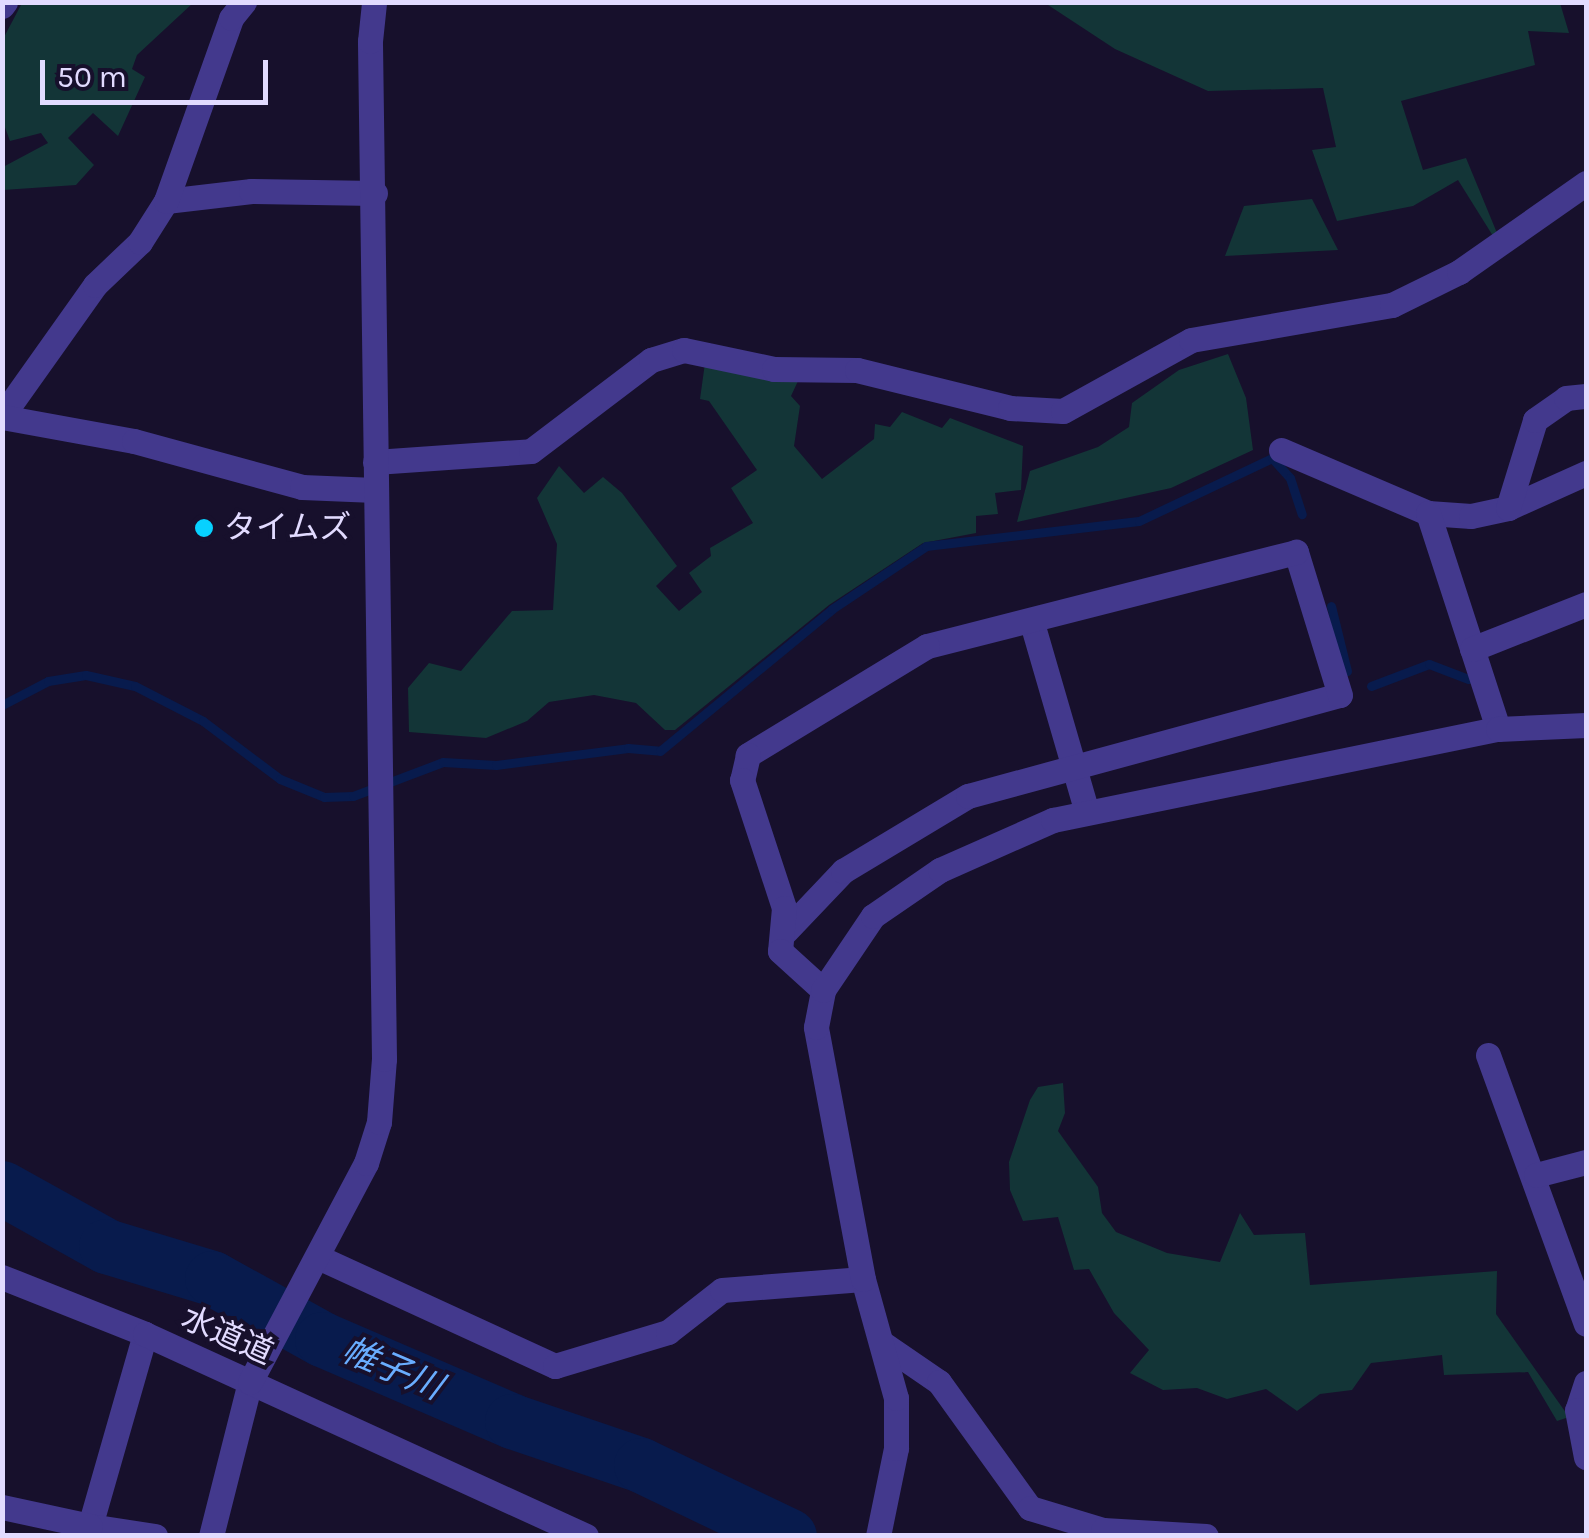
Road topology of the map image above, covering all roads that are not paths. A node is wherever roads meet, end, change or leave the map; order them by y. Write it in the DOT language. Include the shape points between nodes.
graph roads {
  1 [pos="244,2"];
  2 [pos="374,2"];
  3 [pos="1586,183"];
  4 [pos="375,192"];
  5 [pos="166,201"];
  6 [pos="1586,396"];
  7 [pos="2,416"];
  8 [pos="1281,450"];
  9 [pos="375,462"];
  10 [pos="1586,472"];
  11 [pos="375,490"];
  12 [pos="1508,508"];
  13 [pos="1428,513"];
  14 [pos="1586,604"];
  15 [pos="1032,624"];
  16 [pos="1472,649"];
  17 [pos="1586,726"];
  18 [pos="1498,729"];
  19 [pos="1073,764"];
  20 [pos="1087,812"];
  21 [pos="786,931"];
  22 [pos="823,990"];
  23 [pos="1488,1055"];
  24 [pos="1586,1162"];
  25 [pos="1536,1175"];
  26 [pos="315,1265"];
  27 [pos="2,1277"];
  28 [pos="862,1278"];
  29 [pos="1586,1324"];
  30 [pos="145,1334"];
  31 [pos="882,1343"];
  32 [pos="250,1382"];
  33 [pos="1586,1383"];
  34 [pos="1586,1458"];
  35 [pos="2,1507"];
  36 [pos="90,1526"];
  37 [pos="123,1533"];
  38 [pos="155,1536"];
  39 [pos="211,1536"];
  40 [pos="586,1536"];
  41 [pos="878,1536"];
  42 [pos="1206,1536"];
  1 -- 5 [label="street" via="231,18"];
  2 -- 4 [label="street"];
  3 -- 9 [label="street" via="1459,272 1392,305 1191,340 1063,411 1010,408 857,370 774,369 684,350 652,360 531,451"];
  4 -- 5 [label="street" via="251,190"];
  4 -- 9 [label="street"];
  5 -- 7 [label="street" via="140,242 95,284"];
  6 -- 12 [label="street" via="1566,398 1535,420"];
  7 -- 11 [label="street" via="134,441 302,487"];
  8 -- 13 [label="street"];
  9 -- 11 [label="street"];
  10 -- 12 [label="street"];
  11 -- 26 [label="street" via="379,1122"];
  12 -- 13 [label="street" via="1471,516"];
  13 -- 16 [label="street"];
  14 -- 16 [label="street"];
  15 -- 19 [label="street"];
  15 -- 19 [label="street" via="1296,552 1340,696 1242,727"];
  15 -- 21 [label="street" via="927,646 748,754 742,780"];
  16 -- 18 [label="street"];
  17 -- 18 [label="street"];
  18 -- 20 [label="street" via="1435,748"];
  19 -- 20 [label="street"];
  19 -- 21 [label="street" via="968,796 896,834 843,871"];
  20 -- 22 [label="street" via="1012,833 940,870 873,916"];
  21 -- 22 [label="street" via="780,951"];
  22 -- 28 [label="street" via="816,1027 820,1072"];
  23 -- 25 [label="street"];
  24 -- 25 [label="street"];
  25 -- 29 [label="street"];
  26 -- 28 [label="street" via="555,1366 668,1332 722,1290"];
  26 -- 32 [label="street"];
  27 -- 30 [label="street, 水道道"];
  28 -- 31 [label="street"];
  30 -- 32 [label="street, 水道道"];
  30 -- 36 [label="street"];
  31 -- 41 [label="street" via="896,1398"];
  31 -- 42 [label="street" via="938,1382 1030,1508 1102,1530"];
  32 -- 39 [label="street"];
  32 -- 40 [label="street, 水道道"];
  33 -- 34 [label="street" via="1577,1410"];
  35 -- 36 [label="street"];
  36 -- 37 [label="street"];
  37 -- 38 [label="street"];
}
